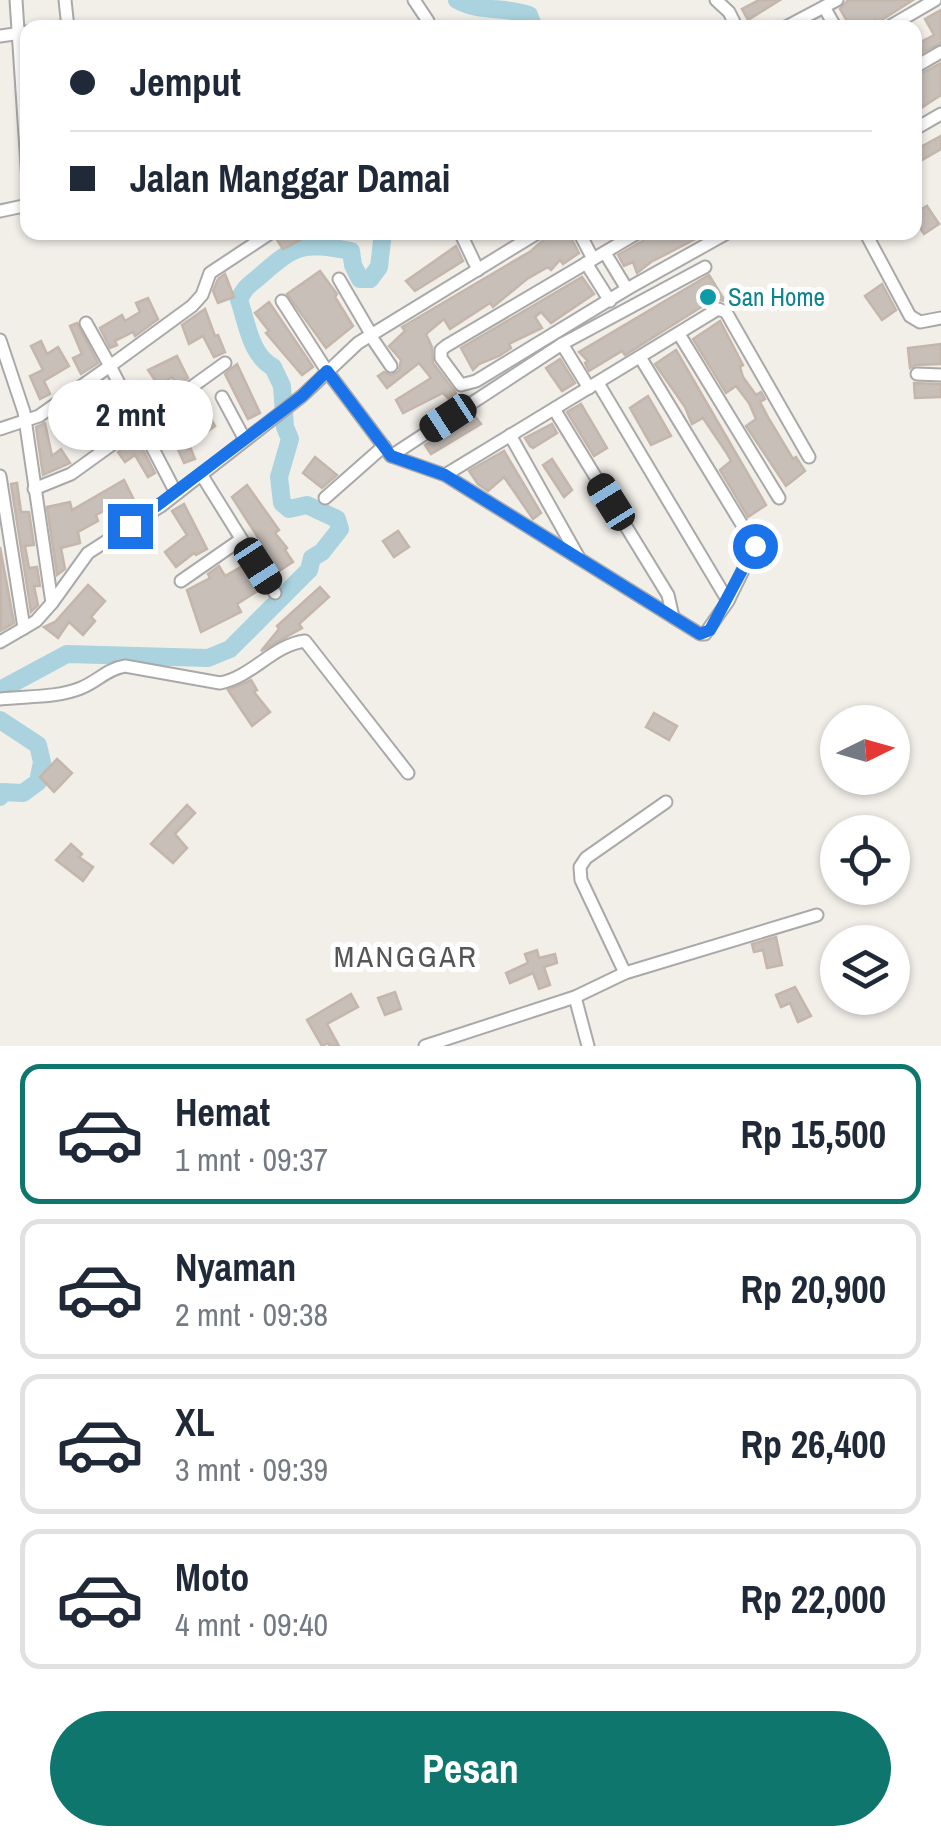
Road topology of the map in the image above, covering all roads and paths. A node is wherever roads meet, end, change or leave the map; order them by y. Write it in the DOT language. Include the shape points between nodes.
graph roads {
  1 [pos="934,0"];
  2 [pos="829,3"];
  3 [pos="798,20"];
  4 [pos="901,20"];
  5 [pos="260,240"];
  6 [pos="464,240"];
  7 [pos="526,240"];
  8 [pos="585,240"];
  9 [pos="625,240"];
  10 [pos="715,240"];
  11 [pos="869,240"];
  12 [pos="595,258"];
  13 [pos="706,267"];
  14 [pos="478,270"];
  15 [pos="339,279"];
  16 [pos="627,289"];
  17 [pos="282,301"];
  18 [pos="610,301"];
  19 [pos="941,318"];
  20 [pos="86,323"];
  21 [pos="370,334"];
  22 [pos="680,334"];
  23 [pos="0,340"];
  24 [pos="562,344"];
  25 [pos="640,357"];
  26 [pos="224,363"];
  27 [pos="110,366"];
  28 [pos="391,366"];
  29 [pos="327,371"];
  30 [pos="917,374"];
  31 [pos="941,375"];
  32 [pos="594,385"];
  33 [pos="222,397"];
  34 [pos="554,409"];
  35 [pos="25,422"];
  36 [pos="140,424"];
  37 [pos="0,429"];
  38 [pos="510,436"];
  39 [pos="245,440"];
  40 [pos="387,451"];
  41 [pos="809,457"];
  42 [pos="201,474"];
  43 [pos="445,475"];
  44 [pos="0,476"];
  45 [pos="34,489"];
  46 [pos="176,492"];
  47 [pos="325,498"];
  48 [pos="779,498"];
  49 [pos="240,540"];
  50 [pos="4,541"];
  51 [pos="580,560"];
  52 [pos="181,581"];
  53 [pos="275,593"];
  54 [pos="728,601"];
  55 [pos="52,604"];
  56 [pos="673,617"];
  57 [pos="24,628"];
  58 [pos="0,642"];
  59 [pos="0,699"];
  60 [pos="408,773"];
  61 [pos="666,802"];
  62 [pos="817,916"];
  63 [pos="625,973"];
  64 [pos="575,997"];
  65 [pos="425,1046"];
  66 [pos="588,1046"];
  1 -- 4 [label="street"];
  2 -- 3 [label="street"];
  5 -- 27 [label="street" via="210,273 192,306"];
  6 -- 14 [label="street"];
  7 -- 14 [label="street"];
  8 -- 12 [label="street"];
  9 -- 12 [label="street"];
  10 -- 16 [label="street"];
  11 -- 19 [label="street" via="910,316 920,322"];
  12 -- 16 [label="street"];
  12 -- 18 [label="street"];
  12 -- 18 [label="street" via="446,346 440,358 467,385"];
  13 -- 24 [label="street"];
  14 -- 21 [label="street"];
  15 -- 21 [label="street"];
  16 -- 18 [label="street"];
  17 -- 29 [label="street"];
  20 -- 27 [label="street"];
  21 -- 28 [label="street"];
  21 -- 29 [label="street"];
  22 -- 25 [label="street"];
  22 -- 41 [label="street" via="718,308 726,312"];
  22 -- 48 [label="street"];
  23 -- 35 [label="street"];
  24 -- 32 [label="street"];
  24 -- 40 [label="street"];
  25 -- 32 [label="street"];
  25 -- 54 [label="street" via="755,546"];
  26 -- 36 [label="street"];
  27 -- 35 [label="street"];
  27 -- 36 [label="street"];
  29 -- 39 [label="street"];
  29 -- 40 [label="street"];
  30 -- 31 [label="street"];
  32 -- 34 [label="street"];
  32 -- 54 [label="street"];
  33 -- 39 [label="street"];
  34 -- 38 [label="street"];
  34 -- 56 [label="street" via="668,595"];
  35 -- 37 [label="street"];
  35 -- 45 [label="street"];
  36 -- 45 [label="street" via="71,474"];
  36 -- 46 [label="street"];
  38 -- 43 [label="street"];
  38 -- 51 [label="street"];
  39 -- 42 [label="street"];
  40 -- 43 [label="street"];
  40 -- 47 [label="street"];
  42 -- 46 [label="street"];
  42 -- 49 [label="street"];
  43 -- 51 [label="street"];
  44 -- 50 [label="street"];
  45 -- 55 [label="street"];
  46 -- 55 [label="street" via="88,553"];
  49 -- 52 [label="street"];
  49 -- 53 [label="street"];
  50 -- 57 [label="street"];
  51 -- 56 [label="street"];
  54 -- 56 [label="street" via="705,634"];
  55 -- 57 [label="street"];
  57 -- 58 [label="street"];
  59 -- 60 [label="street" via="62,693 125,666 220,683 304,641"];
  61 -- 63 [label="street" via="580,867"];
  62 -- 63 [label="street"];
  63 -- 64 [label="street"];
  64 -- 65 [label="street"];
  64 -- 66 [label="street"];
}
